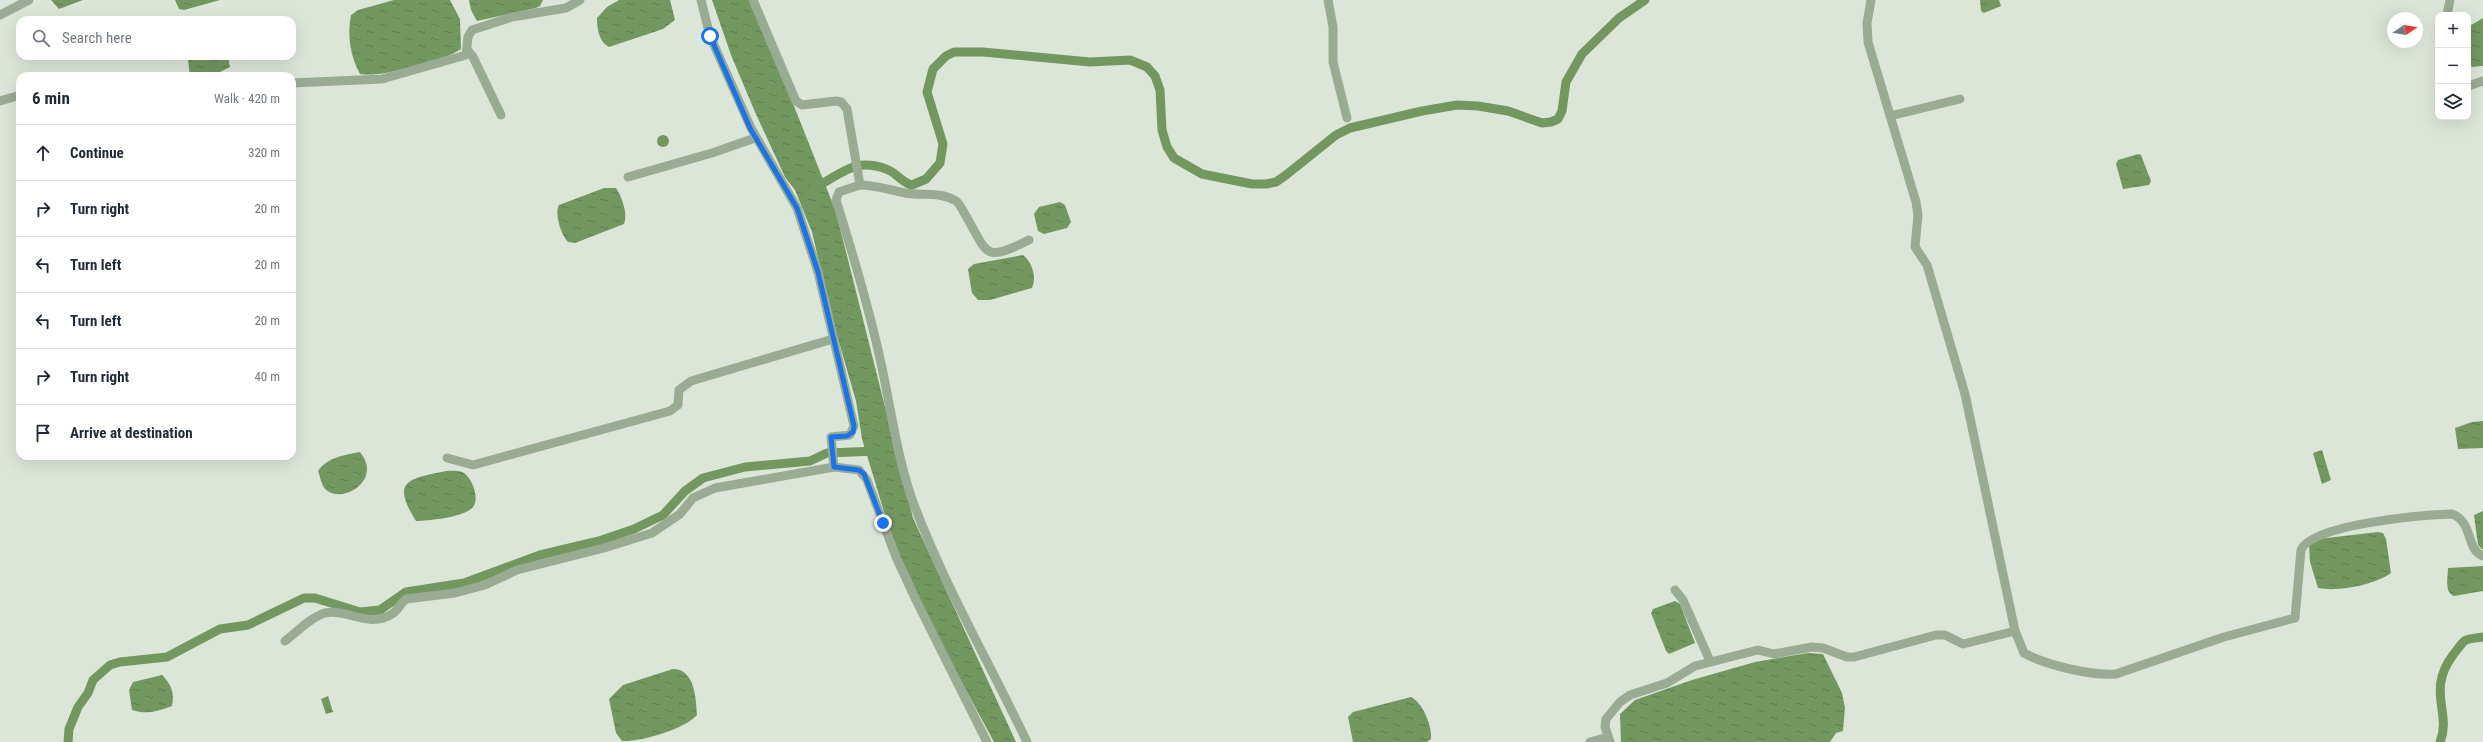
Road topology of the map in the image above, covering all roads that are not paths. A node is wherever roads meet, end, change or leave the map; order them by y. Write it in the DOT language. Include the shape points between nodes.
graph roads {
  1 [pos="29,0"];
  2 [pos="580,0"];
  3 [pos="701,0"];
  4 [pos="753,0"];
  5 [pos="1328,0"];
  6 [pos="1871,0"];
  7 [pos="2450,0"];
  8 [pos="2448,12"];
  9 [pos="0,14"];
  10 [pos="468,51"];
  11 [pos="2483,81"];
  12 [pos="296,83"];
  13 [pos="2471,85"];
  14 [pos="16,97"];
  15 [pos="1960,99"];
  16 [pos="0,101"];
  17 [pos="500,115"];
  18 [pos="1890,116"];
  19 [pos="1347,118"];
  20 [pos="755,138"];
  21 [pos="628,177"];
  22 [pos="859,182"];
  23 [pos="1029,240"];
  24 [pos="833,339"];
  25 [pos="447,458"];
  26 [pos="834,464"];
  27 [pos="2483,556"];
  28 [pos="1675,590"];
  29 [pos="2015,631"];
  30 [pos="285,641"];
  31 [pos="1710,661"];
  32 [pos="1609,739"];
  33 [pos="987,742"];
  34 [pos="1027,742"];
  35 [pos="1590,742"];
  1 -- 9 [label="street"];
  2 -- 10 [label="street" via="566,8 512,17 472,30 468,37"];
  3 -- 20 [label="street" via="710,36"];
  4 -- 22 [label="street" via="793,96 802,105 836,101 844,105 849,114"];
  5 -- 19 [label="street" via="1333,28 1333,62"];
  6 -- 18 [label="street" via="1867,23 1868,42"];
  7 -- 8 [label="street"];
  10 -- 12 [label="street" via="466,55 382,79"];
  10 -- 17 [label="street"];
  11 -- 13 [label="street"];
  14 -- 16 [label="street"];
  15 -- 18 [label="street"];
  18 -- 29 [label="street" via="1916,202 1918,215 1915,246 1927,265 1966,394"];
  20 -- 21 [label="street"];
  20 -- 24 [label="street" via="797,208 818,272"];
  22 -- 23 [label="street" via="907,194 947,195 958,202 985,248 994,254 1002,254"];
  22 -- 34 [label="street" via="839,192 836,200 881,362 907,482 962,613"];
  24 -- 25 [label="street" via="691,381 679,390 678,405 670,412 473,466"];
  24 -- 26 [label="street" via="854,426 850,435 831,437"];
  26 -- 30 [label="street" via="715,488 693,498 669,523 645,536 517,570 485,585 455,593 406,599 387,616 366,619 326,613 319,615"];
  26 -- 33 [label="street" via="859,470 867,480 909,585"];
  27 -- 29 [label="street" via="2476,552 2465,522 2460,516 2452,514 2350,527 2323,533 2304,543 2301,550 2295,618 2224,637 2116,674 2086,673 2029,656 2021,650"];
  28 -- 31 [label="street" via="1683,600"];
  29 -- 31 [label="street" via="1963,644 1945,635 1936,635 1854,657 1812,647 1774,654 1758,650"];
  31 -- 32 [label="street" via="1695,666 1667,683 1630,695 1620,702 1606,719 1605,727"];
  32 -- 35 [label="street"];
}
